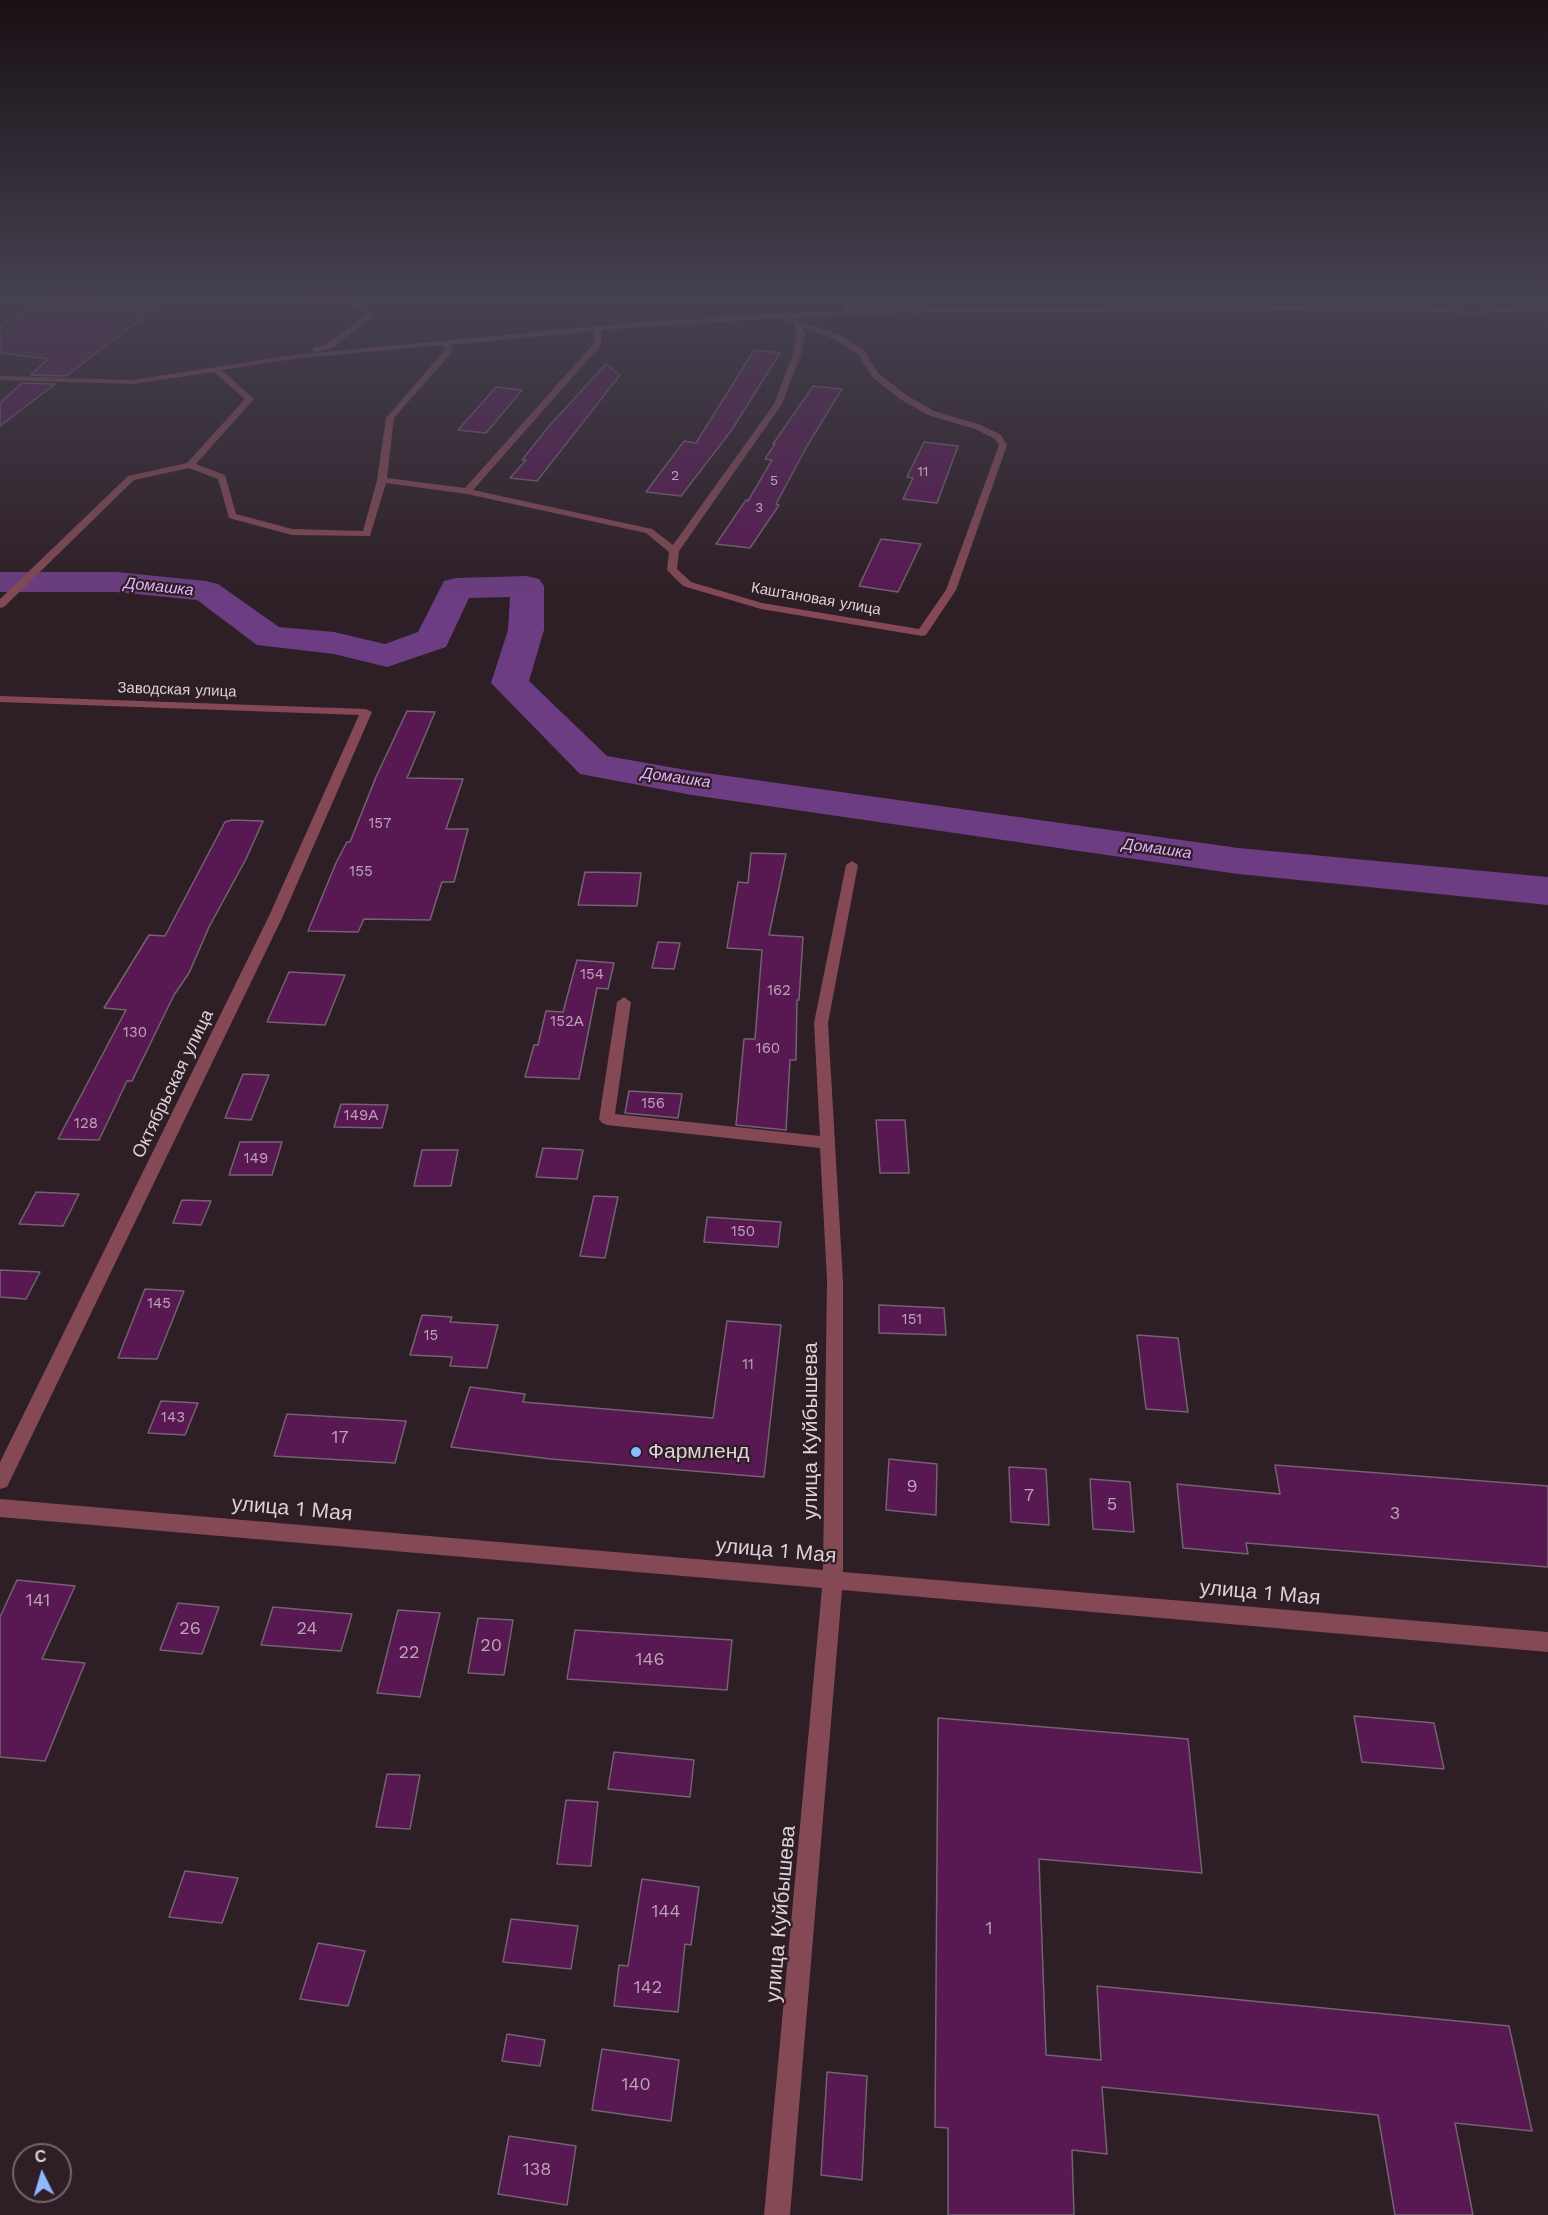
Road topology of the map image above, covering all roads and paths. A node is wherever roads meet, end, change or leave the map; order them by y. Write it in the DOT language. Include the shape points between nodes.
graph roads {
  1 [pos="249,400"];
  2 [pos="405,400"];
  3 [pos="547,400"];
  4 [pos="779,400"];
  5 [pos="909,400"];
  6 [pos="190,465"];
  7 [pos="382,480"];
  8 [pos="467,491"];
  9 [pos="674,551"];
  10 [pos="0,605"];
  11 [pos="0,699"];
  12 [pos="354,710"];
  13 [pos="852,865"];
  14 [pos="624,1002"];
  15 [pos="828,1143"];
  16 [pos="0,1481"];
  17 [pos="0,1508"];
  18 [pos="833,1580"];
  19 [pos="1548,1641"];
  20 [pos="777,2215"];
  1 -- 6 [label="street"];
  2 -- 7 [label="street" via="390,418"];
  3 -- 8 [label="street"];
  4 -- 9 [label="street"];
  5 -- 9 [label="street, Каштановая улица" via="932,413 978,427 998,437 1003,445 951,590 922,633 761,606 687,584 672,570"];
  6 -- 7 [label="street" via="222,477 232,516 292,532 368,534"];
  6 -- 10 [label="street" via="131,478"];
  7 -- 8 [label="street"];
  8 -- 9 [label="street" via="649,531"];
  11 -- 12 [label="street, Заводская улица"];
  12 -- 16 [label="street, Октябрьская улица" via="366,712 276,916"];
  13 -- 15 [label="street, улица Куйбышева" via="821,1023"];
  14 -- 15 [label="street" via="607,1119"];
  15 -- 18 [label="street, улица Куйбышева" via="835,1281"];
  17 -- 18 [label="street, улица 1 Мая"];
  18 -- 19 [label="street, улица 1 Мая"];
  18 -- 20 [label="street, улица Куйбышева"];
}
